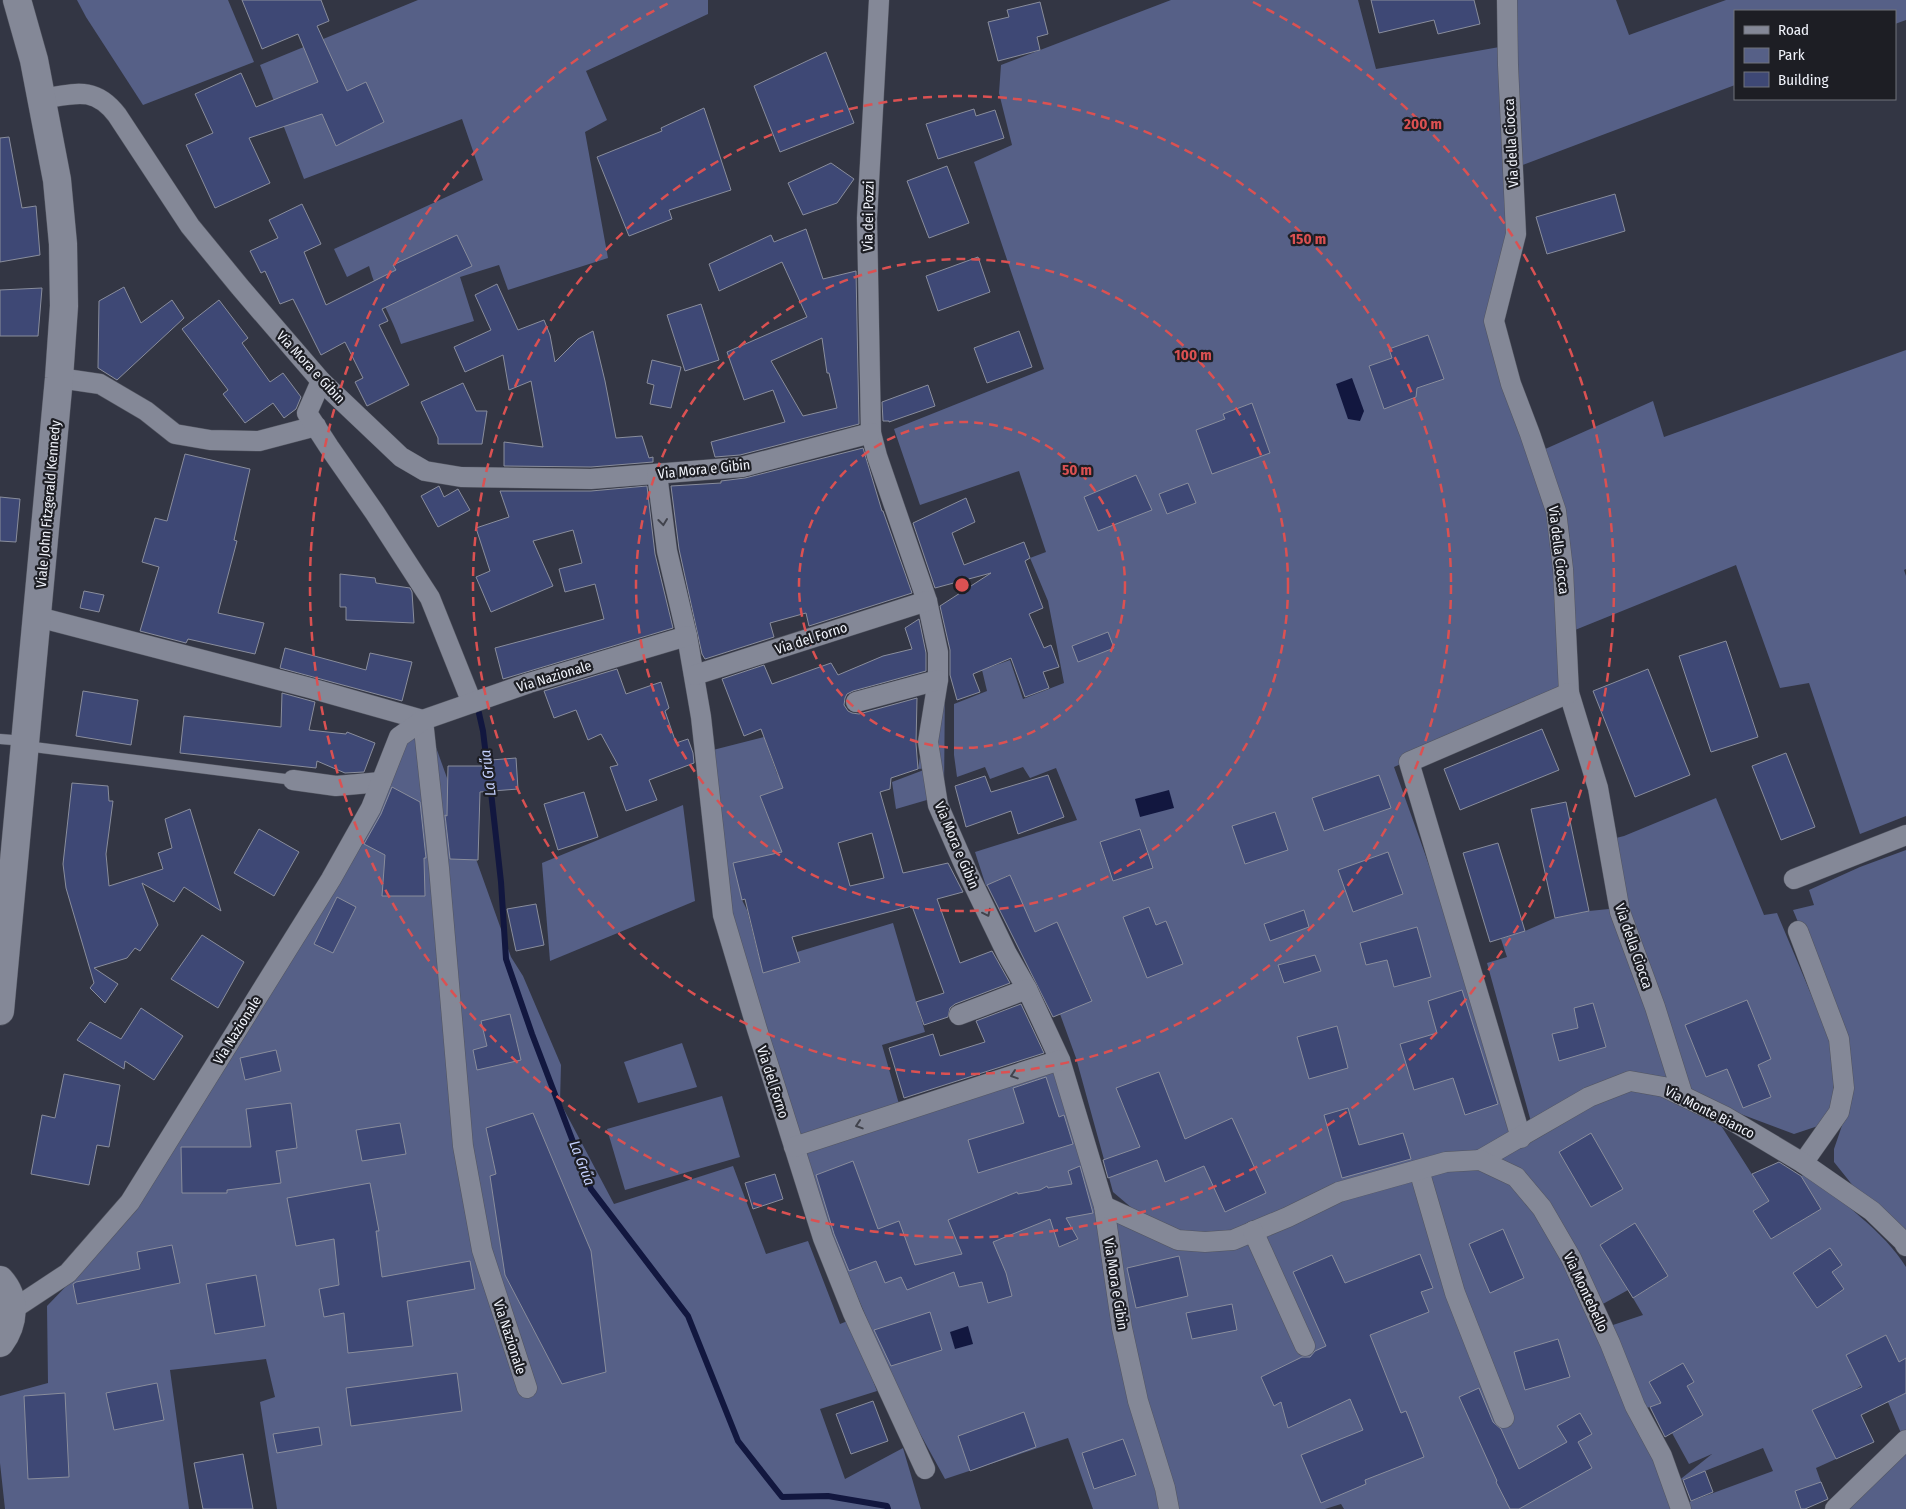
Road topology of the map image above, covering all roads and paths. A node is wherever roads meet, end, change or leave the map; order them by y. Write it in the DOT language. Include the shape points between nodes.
graph roads {
  1 [pos="17,0"];
  2 [pos="880,0"];
  3 [pos="1507,0"];
  4 [pos="41,99"];
  5 [pos="60,378"];
  6 [pos="321,381"];
  7 [pos="316,426"];
  8 [pos="871,433"];
  9 [pos="657,474"];
  10 [pos="927,601"];
  11 [pos="38,617"];
  12 [pos="687,636"];
  13 [pos="695,675"];
  14 [pos="938,680"];
  15 [pos="1569,693"];
  16 [pos="856,702"];
  17 [pos="472,703"];
  18 [pos="423,720"];
  19 [pos="17,742"];
  20 [pos="292,780"];
  21 [pos="381,782"];
  22 [pos="1906,835"];
  23 [pos="1794,878"];
  24 [pos="1798,931"];
  25 [pos="1027,989"];
  26 [pos="0,1011"];
  27 [pos="959,1015"];
  28 [pos="1060,1060"];
  29 [pos="1683,1096"];
  30 [pos="1521,1138"];
  31 [pos="794,1147"];
  32 [pos="1480,1160"];
  33 [pos="1803,1163"];
  34 [pos="1419,1170"];
  35 [pos="1104,1206"];
  36 [pos="1254,1231"];
  37 [pos="1906,1246"];
  38 [pos="0,1280"];
  39 [pos="12,1310"];
  40 [pos="0,1343"];
  41 [pos="1305,1346"];
  42 [pos="527,1388"];
  43 [pos="1504,1418"];
  44 [pos="1906,1440"];
  45 [pos="925,1469"];
  46 [pos="1169,1509"];
  47 [pos="1681,1509"];
  48 [pos="1835,1509"];
  1 -- 4 [label="main road, Viale John Fitzgerald Kennedy"];
  2 -- 8 [label="street, Via dei Pozzi" via="866,218"];
  3 -- 15 [label="street, Via della Ciocca" via="1516,234 1494,321 1511,384 1556,511 1563,569"];
  4 -- 5 [label="main road, Viale John Fitzgerald Kennedy" via="57,180 63,244"];
  4 -- 6 [label="street, Via Mora e Gibin" via="88,94 110,107 190,226"];
  5 -- 7 [label="street" via="100,384 146,411 175,434 210,440 259,441"];
  5 -- 11 [label="main road, Viale John Fitzgerald Kennedy"];
  6 -- 7 [label="street" via="308,413"];
  6 -- 9 [label="street, Via Mora e Gibin" via="401,456 425,471 462,477 508,478 591,479"];
  7 -- 17 [label="street" via="430,598"];
  8 -- 9 [label="street, Via Mora e Gibin" via="742,467"];
  8 -- 10 [label="street, Via Mora e Gibin"];
  9 -- 12 [label="street, Via del Forno, one-way" via="668,559"];
  10 -- 13 [label="street, Via del Forno"];
  10 -- 14 [label="street, Via Mora e Gibin" via="938,652"];
  11 -- 18 [label="street"];
  11 -- 19 [label="main road, Viale John Fitzgerald Kennedy"];
  12 -- 13 [label="street, Via del Forno"];
  12 -- 17 [label="street, Via Nazionale"];
  13 -- 31 [label="street, Via del Forno" via="723,915"];
  14 -- 16 [label="street"];
  14 -- 25 [label="street, Via Mora e Gibin, one-way" via="928,742 938,805 1007,954"];
  15 -- 29 [label="street, Via della Ciocca" via="1598,788 1620,912"];
  15 -- 30 [label="street" via="1409,762"];
  17 -- 18 [label="street, Via Nazionale"];
  18 -- 21 [label="street, Via Nazionale" via="399,737"];
  18 -- 42 [label="street, Via Nazionale" via="463,1146 482,1250"];
  19 -- 20 [label="lane"];
  19 -- 26 [label="main road, Viale John Fitzgerald Kennedy"];
  20 -- 21 [label="street" via="336,786"];
  21 -- 39 [label="street, Via Nazionale" via="372,808 331,879 130,1202 68,1273"];
  22 -- 23 [label="street"];
  24 -- 33 [label="street" via="1839,1039 1844,1088 1839,1112"];
  25 -- 27 [label="street"];
  25 -- 28 [label="street, Via Mora e Gibin"];
  28 -- 31 [label="street, one-way"];
  28 -- 35 [label="street, Via Mora e Gibin"];
  29 -- 30 [label="street, Via Monte Bianco" via="1664,1086 1630,1081 1589,1097"];
  29 -- 33 [label="street, Via Monte Bianco" via="1726,1117"];
  30 -- 32 [label="street, Via Monte Bianco"];
  31 -- 45 [label="street, Via del Forno" via="823,1238"];
  32 -- 34 [label="street, Via Montebello" via="1446,1162"];
  32 -- 47 [label="street, Via Montebello" via="1516,1177 1547,1216 1571,1258 1610,1342 1635,1406 1662,1456"];
  33 -- 37 [label="street, Via Monte Bianco" via="1872,1211"];
  34 -- 36 [label="street, Via Montebello" via="1339,1192"];
  34 -- 43 [label="street" via="1455,1293"];
  35 -- 36 [label="street, Via Montebello" via="1178,1240 1233,1240"];
  35 -- 46 [label="street, Via Mora e Gibin" via="1122,1328 1138,1401"];
  36 -- 41 [label="street"];
  38 -- 39 [label="main road" via="10,1297"];
  39 -- 40 [label="main road" via="11,1323"];
  44 -- 48 [label="street"];
}
